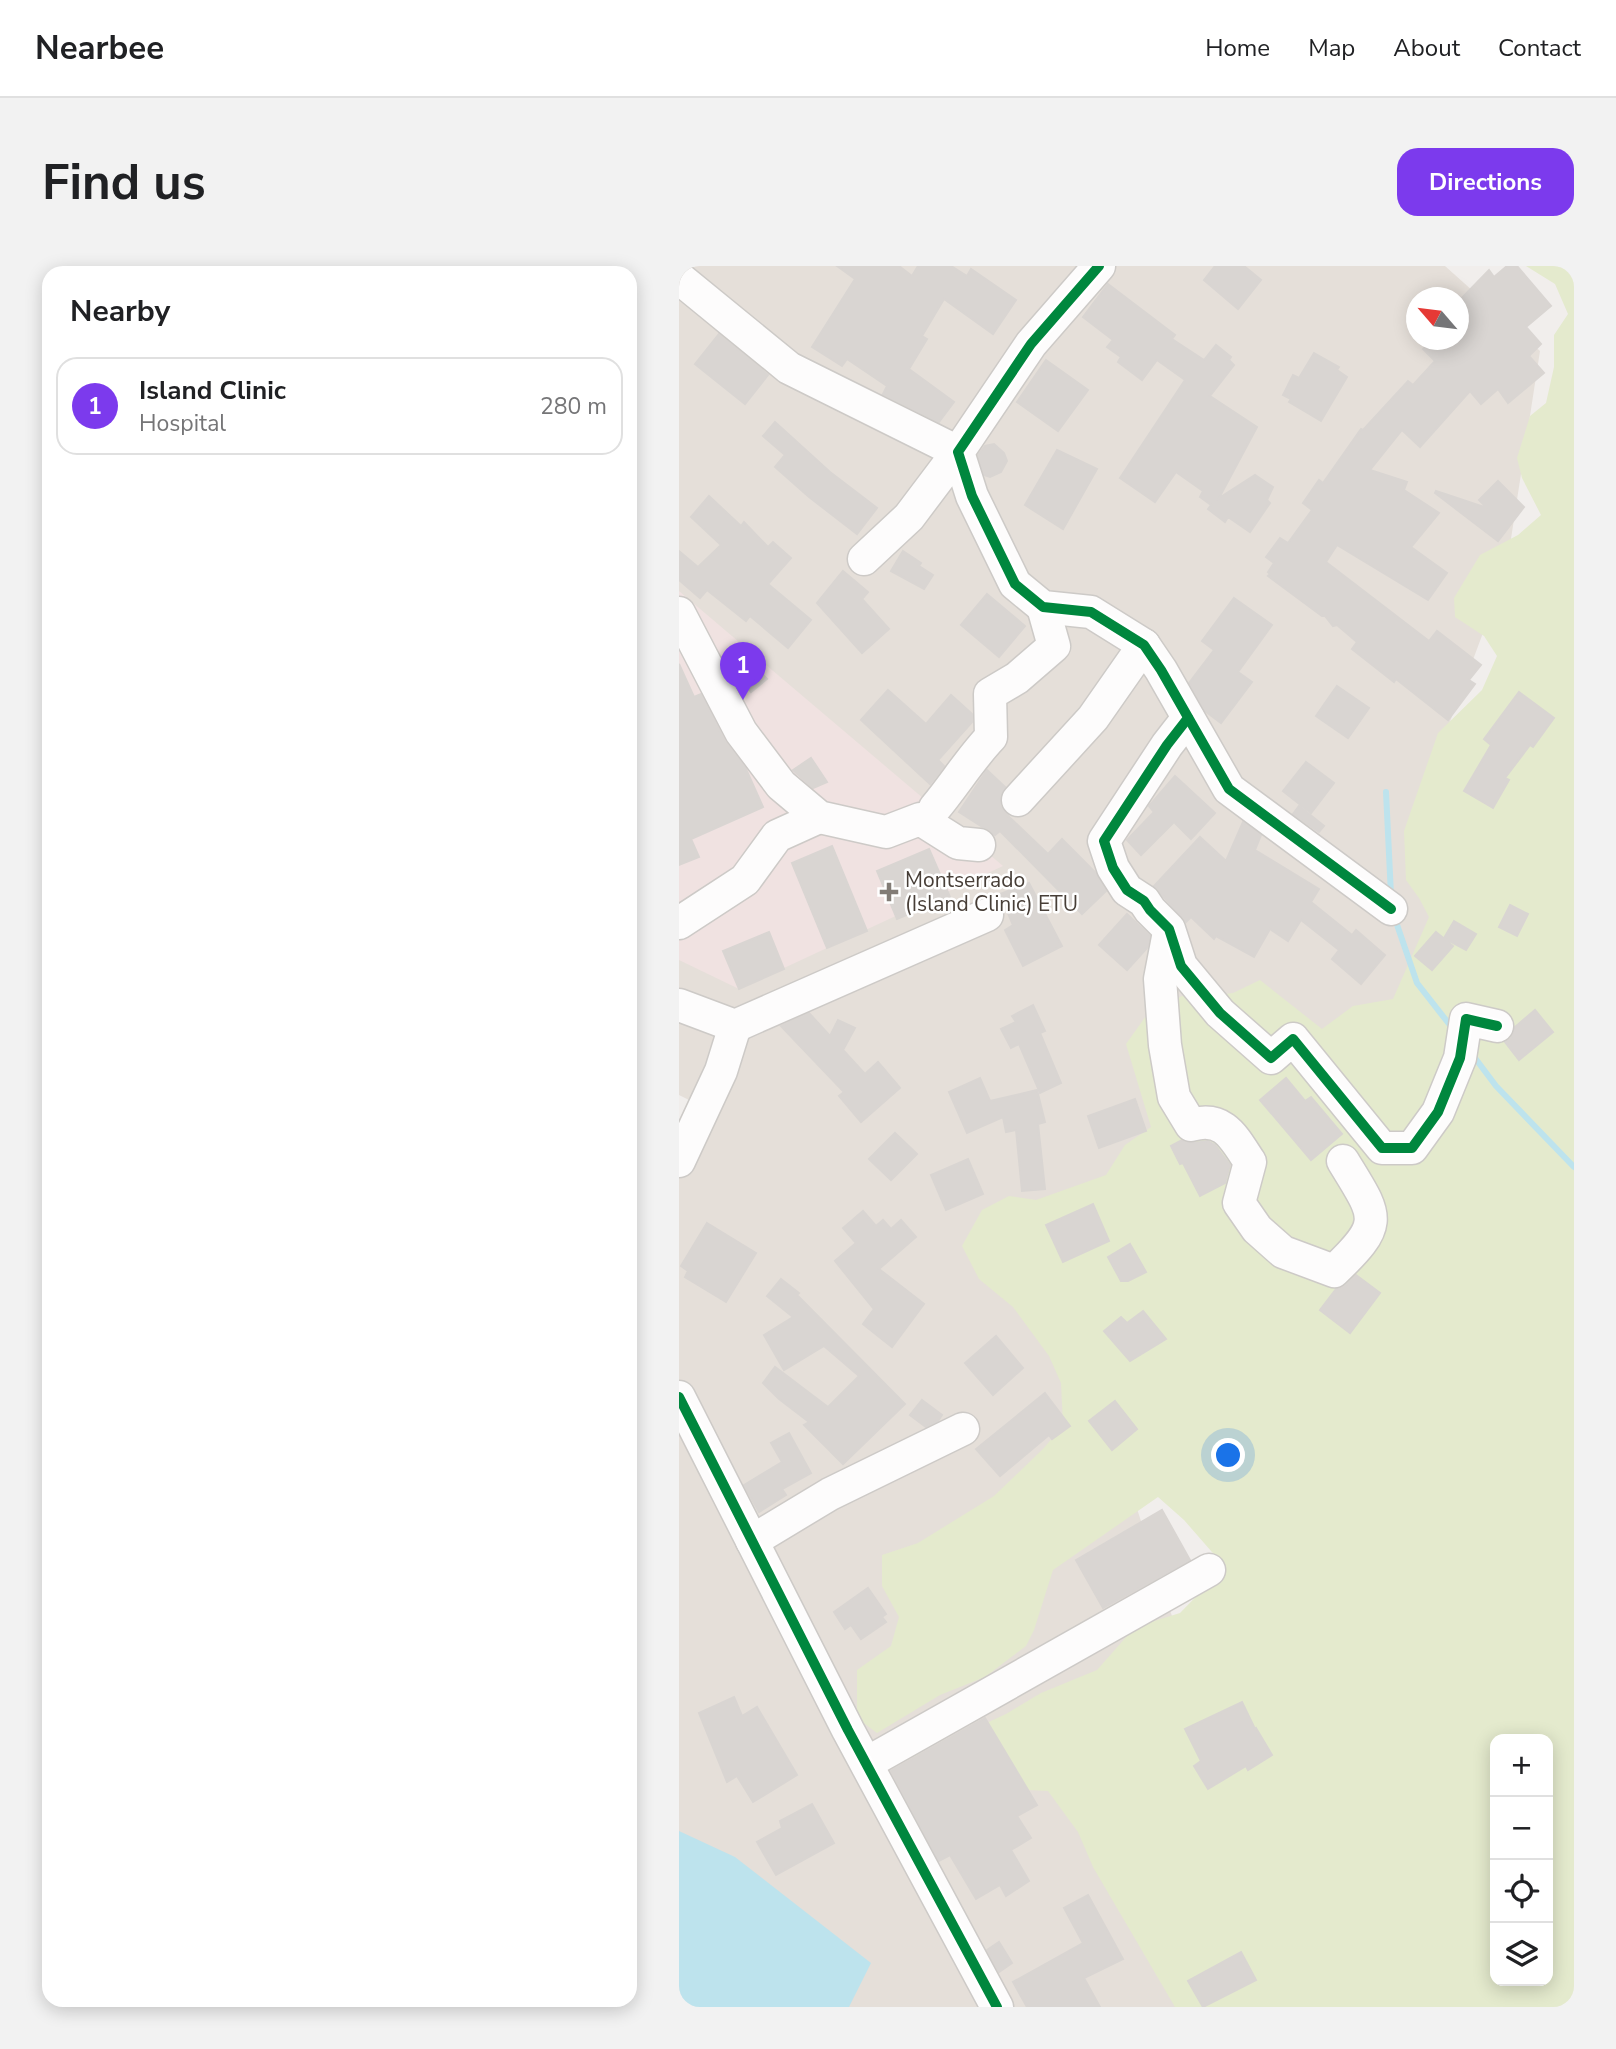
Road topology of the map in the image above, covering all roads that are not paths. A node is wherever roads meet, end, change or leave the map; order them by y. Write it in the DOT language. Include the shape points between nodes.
graph roads {
  1 [pos="1099,266"];
  2 [pos="679,278"];
  3 [pos="958,452"];
  4 [pos="863,559"];
  5 [pos="1043,607"];
  6 [pos="679,613"];
  7 [pos="1144,645"];
  8 [pos="1188,718"];
  9 [pos="1018,800"];
  10 [pos="935,808"];
  11 [pos="819,817"];
  12 [pos="979,845"];
  13 [pos="1391,909"];
  14 [pos="987,915"];
  15 [pos="679,923"];
  16 [pos="1169,929"];
  17 [pos="679,1005"];
  18 [pos="735,1026"];
  19 [pos="1497,1026"];
  20 [pos="679,1161"];
  21 [pos="1343,1161"];
  22 [pos="679,1397"];
  23 [pos="963,1429"];
  24 [pos="752,1541"];
  25 [pos="1209,1570"];
  26 [pos="867,1763"];
  27 [pos="997,2007"];
  1 -- 3 [label="street" via="1031,344"];
  2 -- 3 [label="street" via="789,368"];
  3 -- 4 [label="street" via="909,517"];
  3 -- 5 [label="street" via="972,496 1015,584"];
  5 -- 7 [label="street" via="1091,612"];
  5 -- 10 [label="street" via="1054,646 990,694 991,737"];
  6 -- 11 [label="street" via="741,732 781,785"];
  7 -- 8 [label="street"];
  7 -- 9 [label="street" via="1093,718"];
  8 -- 13 [label="street" via="1229,789"];
  8 -- 16 [label="street" via="1104,841 1127,890 1144,901"];
  11 -- 12 [label="street" via="886,832 921,819 958,843"];
  11 -- 15 [label="street" via="777,836 745,880"];
  14 -- 18 [label="street"];
  16 -- 19 [label="street" via="1181,966 1220,1013 1271,1058 1293,1039 1382,1148 1412,1148 1438,1112 1460,1058 1466,1019"];
  16 -- 21 [label="street" via="1160,979 1174,1097 1191,1125 1211,1122 1229,1129 1250,1162 1239,1203 1258,1228 1283,1252 1334,1271 1360,1247 1372,1220 1369,1204"];
  17 -- 18 [label="street"];
  18 -- 20 [label="street" via="721,1071"];
  22 -- 24 [label="street"];
  23 -- 24 [label="street" via="830,1494"];
  24 -- 26 [label="street"];
  25 -- 26 [label="street"];
  26 -- 27 [label="street"];
}
